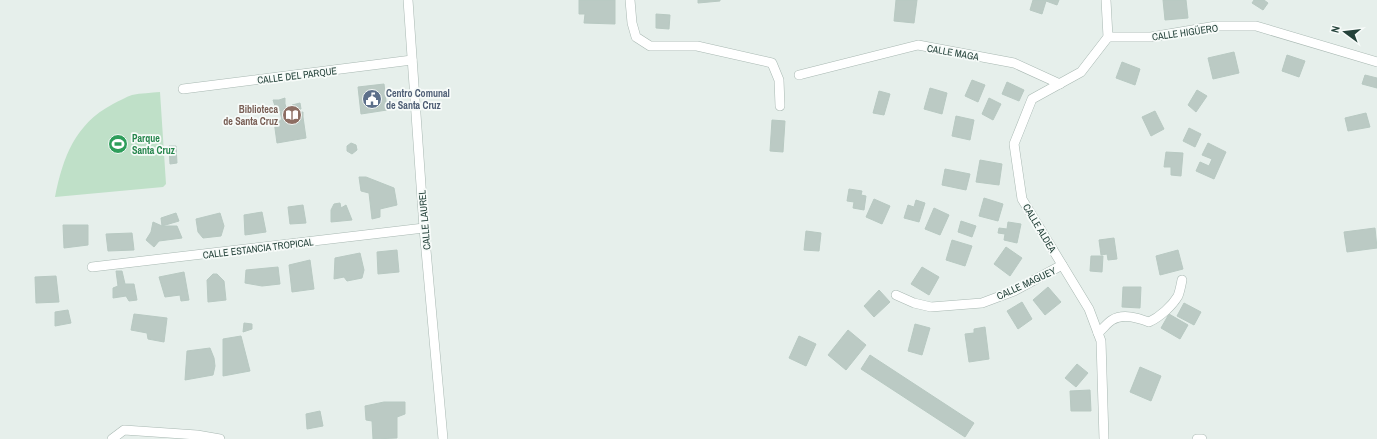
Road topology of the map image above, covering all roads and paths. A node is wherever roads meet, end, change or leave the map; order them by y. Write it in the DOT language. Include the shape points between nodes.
graph roads {
  1 [pos="408,0"];
  2 [pos="630,0"];
  3 [pos="1106,0"];
  4 [pos="1108,37"];
  5 [pos="412,60"];
  6 [pos="1377,62"];
  7 [pos="800,74"];
  8 [pos="1060,84"];
  9 [pos="183,89"];
  10 [pos="780,106"];
  11 [pos="424,228"];
  12 [pos="1062,266"];
  13 [pos="92,267"];
  14 [pos="1182,280"];
  15 [pos="896,295"];
  16 [pos="1098,333"];
  17 [pos="112,439"];
  18 [pos="220,439"];
  19 [pos="443,439"];
  20 [pos="1104,439"];
  21 [pos="1197,439"];
  22 [pos="1202,439"];
  1 -- 5 [label="street, CALLE LAUREL"];
  2 -- 10 [label="street" via="636,37 650,46 697,46 772,63 779,80"];
  3 -- 4 [label="street"];
  4 -- 6 [label="street, CALLE HIGÜERO" via="1151,37 1216,26 1256,26"];
  4 -- 8 [label="street, CALLE ALDEA" via="1081,72"];
  5 -- 9 [label="street, CALLE DEL PARQUE"];
  5 -- 11 [label="street, CALLE LAUREL"];
  7 -- 8 [label="street, CALLE MAGA" via="918,45 1014,63"];
  8 -- 12 [label="street, CALLE ALDEA" via="1032,99 1014,144 1022,199"];
  11 -- 13 [label="street, CALLE ESTANCIA TROPICAL"];
  11 -- 19 [label="street, CALLE LAUREL"];
  12 -- 15 [label="street, CALLE MAGUEY" via="1014,291 982,303 931,307"];
  12 -- 16 [label="street, CALLE ALDEA" via="1089,309"];
  14 -- 16 [label="street" via="1178,295 1156,319 1149,322 1123,316 1113,320"];
  16 -- 20 [label="street, CALLE ALDEA" via="1101,341"];
  17 -- 18 [label="street" via="124,430"];
  21 -- 22 [label="street"];
}
